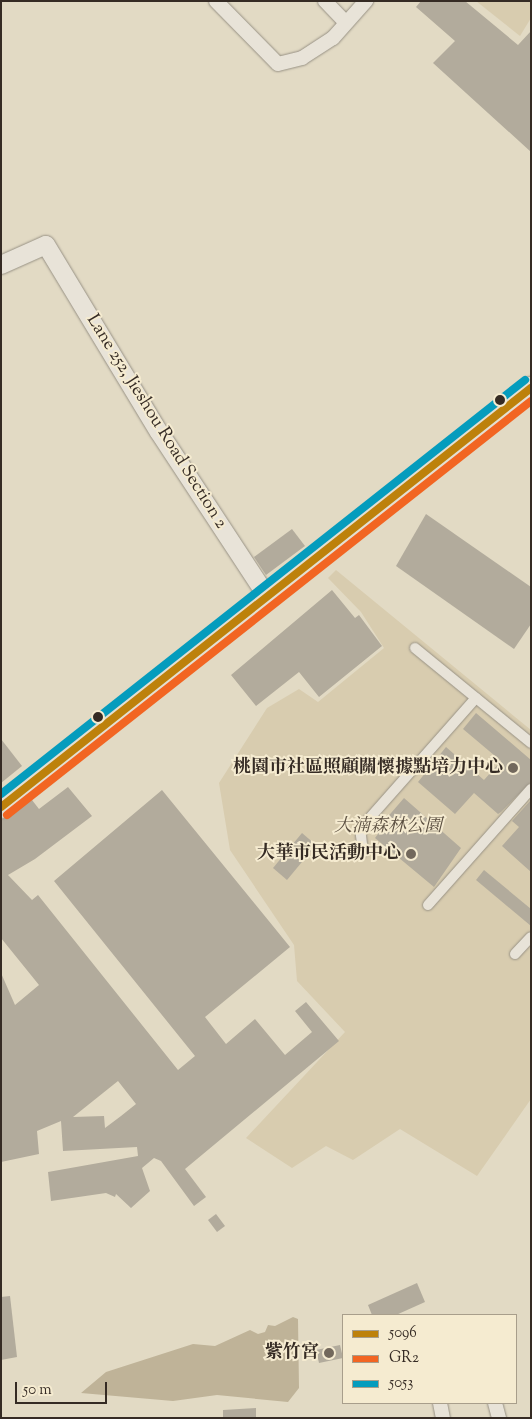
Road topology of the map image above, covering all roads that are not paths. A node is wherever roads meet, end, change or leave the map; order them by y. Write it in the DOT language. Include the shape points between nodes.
graph roads {
  1 [pos="216,1"];
  2 [pos="325,1"];
  3 [pos="366,1"];
  4 [pos="346,23"];
  5 [pos="1,265"];
  6 [pos="531,388"];
  7 [pos="268,598"];
  8 [pos="415,648"];
  9 [pos="476,698"];
  10 [pos="531,743"];
  11 [pos="531,789"];
  12 [pos="1,807"];
  13 [pos="363,852"];
  14 [pos="428,905"];
  15 [pos="531,937"];
  16 [pos="515,954"];
  17 [pos="440,1404"];
  18 [pos="496,1404"];
  19 [pos="443,1418"];
  20 [pos="499,1418"];
  1 -- 4 [label="street" via="278,64 302,58 333,38"];
  2 -- 4 [label="street"];
  3 -- 4 [label="street"];
  5 -- 7 [label="street, Lane 252, Jieshou Road Section 2" via="46,245 159,432"];
  6 -- 7 [label="main road"];
  7 -- 12 [label="main road"];
  8 -- 9 [label="street"];
  9 -- 10 [label="street"];
  9 -- 13 [label="street" via="360,829"];
  11 -- 14 [label="street"];
  15 -- 16 [label="street"];
  17 -- 19 [label="street"];
  18 -- 20 [label="street"];
}
